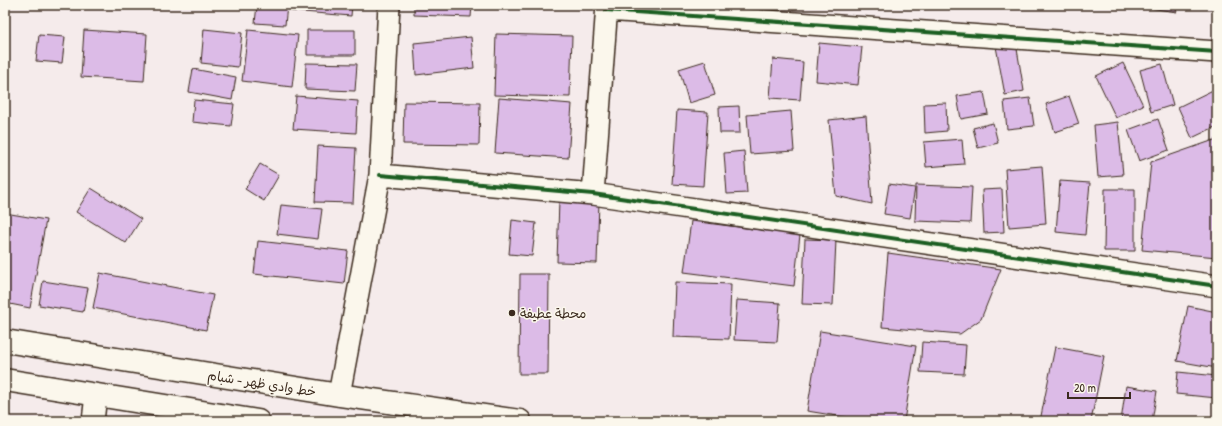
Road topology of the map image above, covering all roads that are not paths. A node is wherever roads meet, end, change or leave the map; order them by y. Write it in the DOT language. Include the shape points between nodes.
graph roads {
  1 [pos="389,5"];
  2 [pos="607,8"];
  3 [pos="1217,52"];
  4 [pos="380,175"];
  5 [pos="593,194"];
  6 [pos="1217,286"];
  7 [pos="5,341"];
  8 [pos="5,380"];
  9 [pos="96,395"];
  10 [pos="339,395"];
  11 [pos="93,421"];
  12 [pos="258,421"];
  13 [pos="520,421"];
  1 -- 4 [label="street"];
  2 -- 3 [label="street"];
  2 -- 5 [label="street"];
  4 -- 5 [label="street"];
  4 -- 10 [label="street"];
  5 -- 6 [label="street"];
  7 -- 10 [label="main road, خط وادي ظهر - شبام"];
  8 -- 9 [label="main road"];
  9 -- 11 [label="street"];
  9 -- 12 [label="main road"];
  10 -- 13 [label="main road, خط وادي ظهر - شبام"];
}
